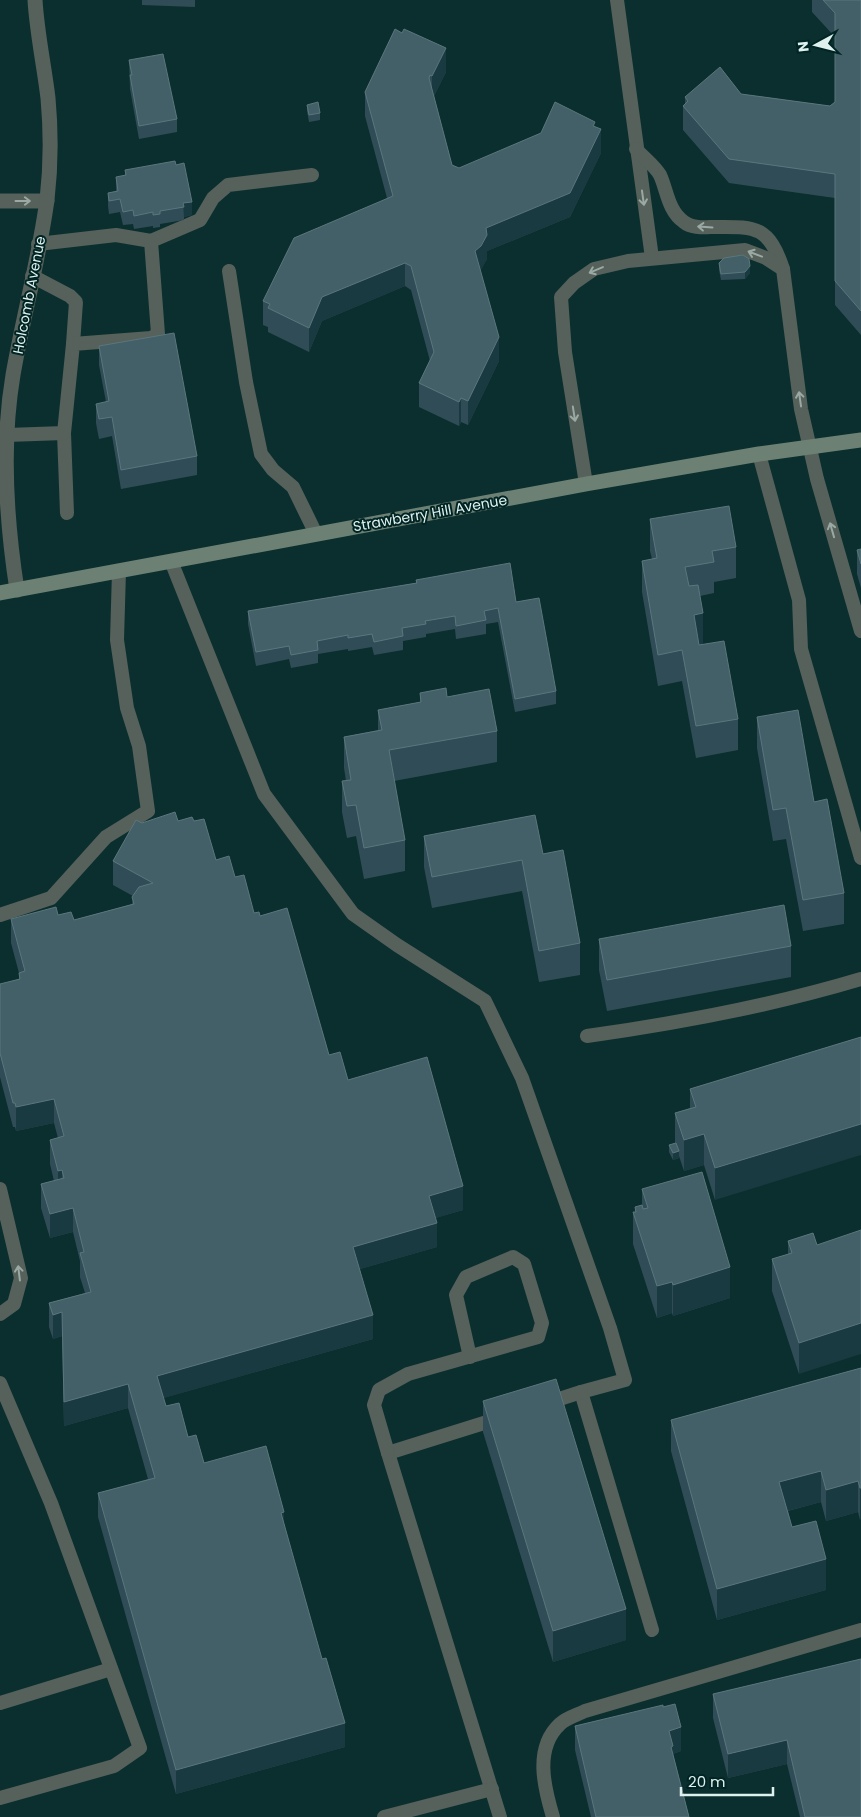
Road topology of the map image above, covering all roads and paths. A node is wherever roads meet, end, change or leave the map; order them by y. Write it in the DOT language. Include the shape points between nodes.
graph roads {
  1 [pos="35,0"];
  2 [pos="617,0"];
  3 [pos="636,150"];
  4 [pos="312,175"];
  5 [pos="0,200"];
  6 [pos="47,201"];
  7 [pos="151,242"];
  8 [pos="38,244"];
  9 [pos="652,258"];
  10 [pos="782,269"];
  11 [pos="229,271"];
  12 [pos="32,276"];
  13 [pos="73,344"];
  14 [pos="64,433"];
  15 [pos="7,435"];
  16 [pos="861,440"];
  17 [pos="810,446"];
  18 [pos="759,454"];
  19 [pos="586,484"];
  20 [pos="67,513"];
  21 [pos="316,534"];
  22 [pos="170,561"];
  23 [pos="119,571"];
  24 [pos="17,590"];
  25 [pos="0,593"];
  26 [pos="861,631"];
  27 [pos="861,858"];
  28 [pos="0,916"];
  29 [pos="861,979"];
  30 [pos="587,1036"];
  31 [pos="0,1189"];
  32 [pos="0,1314"];
  33 [pos="470,1357"];
  34 [pos="0,1383"];
  35 [pos="581,1392"];
  36 [pos="534,1407"];
  37 [pos="515,1413"];
  38 [pos="388,1453"];
  39 [pos="652,1630"];
  40 [pos="861,1630"];
  41 [pos="112,1669"];
  42 [pos="0,1703"];
  43 [pos="492,1789"];
  44 [pos="0,1798"];
  45 [pos="384,1817"];
  46 [pos="500,1817"];
  47 [pos="553,1817"];
  1 -- 6 [label="street, Holcomb Avenue" via="39,52 48,98 50,155"];
  2 -- 3 [label="lane"];
  3 -- 9 [label="lane, one-way"];
  10 -- 3 [label="lane, one-way" via="776,249 758,230 700,228 684,222 671,205 659,174"];
  4 -- 7 [label="lane" via="228,186 213,198 200,220"];
  5 -- 6 [label="street, one-way"];
  6 -- 8 [label="street, Holcomb Avenue"];
  7 -- 8 [label="lane" via="116,235"];
  7 -- 13 [label="lane" via="158,334 151,338"];
  8 -- 12 [label="street, Holcomb Avenue"];
  10 -- 9 [label="lane, one-way" via="745,250"];
  9 -- 19 [label="lane, one-way" via="594,270 574,283 561,297 564,352"];
  17 -- 10 [label="lane, one-way" via="801,409"];
  11 -- 21 [label="lane" via="261,454 292,487"];
  12 -- 13 [label="lane" via="76,302"];
  12 -- 15 [label="street, Holcomb Avenue" via="13,376"];
  13 -- 14 [label="lane"];
  14 -- 15 [label="lane"];
  14 -- 20 [label="lane"];
  15 -- 24 [label="street, Holcomb Avenue" via="6,478"];
  16 -- 17 [label="main road, Strawberry Hill Avenue"];
  17 -- 18 [label="main road, Strawberry Hill Avenue"];
  26 -- 17 [label="lane, one-way"];
  18 -- 19 [label="main road, Strawberry Hill Avenue"];
  18 -- 27 [label="lane" via="800,600 801,649"];
  19 -- 21 [label="main road, Strawberry Hill Avenue"];
  21 -- 22 [label="main road, Strawberry Hill Avenue"];
  22 -- 23 [label="main road, Strawberry Hill Avenue"];
  22 -- 35 [label="lane" via="264,794 353,914 397,946 485,1001 522,1078 610,1328 625,1380"];
  23 -- 24 [label="main road, Strawberry Hill Avenue"];
  23 -- 28 [label="lane" via="118,648 148,811 106,837 51,898"];
  24 -- 25 [label="main road, Strawberry Hill Avenue"];
  29 -- 30 [label="lane" via="805,996 721,1015"];
  32 -- 31 [label="lane, one-way" via="14,1304 21,1278"];
  33 -- 33 [label="lane" via="538,1337 542,1324 524,1264 513,1257 466,1276 456,1295"];
  33 -- 38 [label="lane" via="408,1374 379,1390 374,1405"];
  34 -- 41 [label="lane" via="51,1503"];
  35 -- 36 [label="lane"];
  35 -- 39 [label="lane"];
  37 -- 38 [label="lane"];
  38 -- 43 [label="lane"];
  40 -- 47 [label="lane" via="585,1711 560,1724 544,1747 543,1772"];
  41 -- 42 [label="lane"];
  41 -- 44 [label="lane" via="140,1748 114,1766"];
  43 -- 45 [label="lane"];
  43 -- 46 [label="lane"];
}
